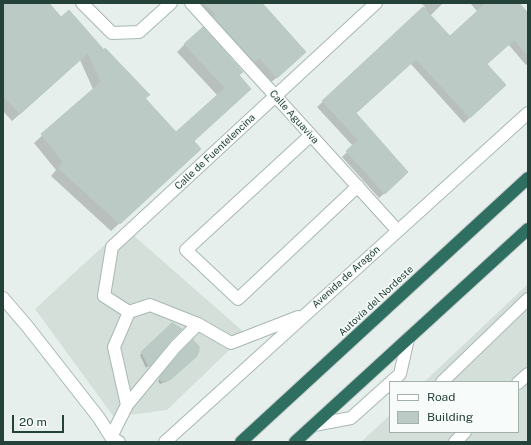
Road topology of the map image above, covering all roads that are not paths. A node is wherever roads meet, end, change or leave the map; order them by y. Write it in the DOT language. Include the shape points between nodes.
graph roads {
  1 [pos="82,3"];
  2 [pos="171,3"];
  3 [pos="191,3"];
  4 [pos="376,3"];
  5 [pos="275,96"];
  6 [pos="528,113"];
  7 [pos="311,135"];
  8 [pos="528,178"];
  9 [pos="358,186"];
  10 [pos="528,229"];
  11 [pos="397,230"];
  12 [pos="3,298"];
  13 [pos="528,299"];
  14 [pos="129,312"];
  15 [pos="305,315"];
  16 [pos="198,324"];
  17 [pos="408,339"];
  18 [pos="528,374"];
  19 [pos="391,381"];
  20 [pos="443,381"];
  21 [pos="519,382"];
  22 [pos="389,383"];
  23 [pos="128,405"];
  24 [pos="314,425"];
  25 [pos="465,433"];
  26 [pos="114,440"];
  27 [pos="165,442"];
  28 [pos="241,442"];
  29 [pos="295,442"];
  30 [pos="455,442"];
  1 -- 2 [label="street" via="112,33 139,32"];
  3 -- 5 [label="street, Calle Aguaviva"];
  4 -- 5 [label="street, Calle de Fuentelencina"];
  5 -- 7 [label="street, Calle Aguaviva"];
  5 -- 14 [label="street, Calle de Fuentelencina" via="112,247 104,296"];
  6 -- 11 [label="street, Avenida de Aragón"];
  7 -- 9 [label="street, Calle Aguaviva"];
  7 -- 9 [label="street" via="186,250 238,299"];
  8 -- 28 [label="highway, Autovía del Nordeste"];
  9 -- 11 [label="street, Calle Aguaviva"];
  10 -- 17 [label="highway"];
  11 -- 15 [label="street, Avenida de Aragón"];
  12 -- 26 [label="street"];
  13 -- 20 [label="street"];
  14 -- 16 [label="street" via="150,305"];
  14 -- 23 [label="street" via="114,347"];
  15 -- 16 [label="street" via="231,343"];
  15 -- 27 [label="street, Avenida de Aragón"];
  16 -- 23 [label="street" via="176,346"];
  17 -- 19 [label="street" via="400,374"];
  17 -- 24 [label="highway"];
  18 -- 21 [label="street"];
  22 -- 24 [label="street" via="352,418"];
  23 -- 26 [label="street"];
  24 -- 29 [label="highway"];
  25 -- 30 [label="street"];
}
